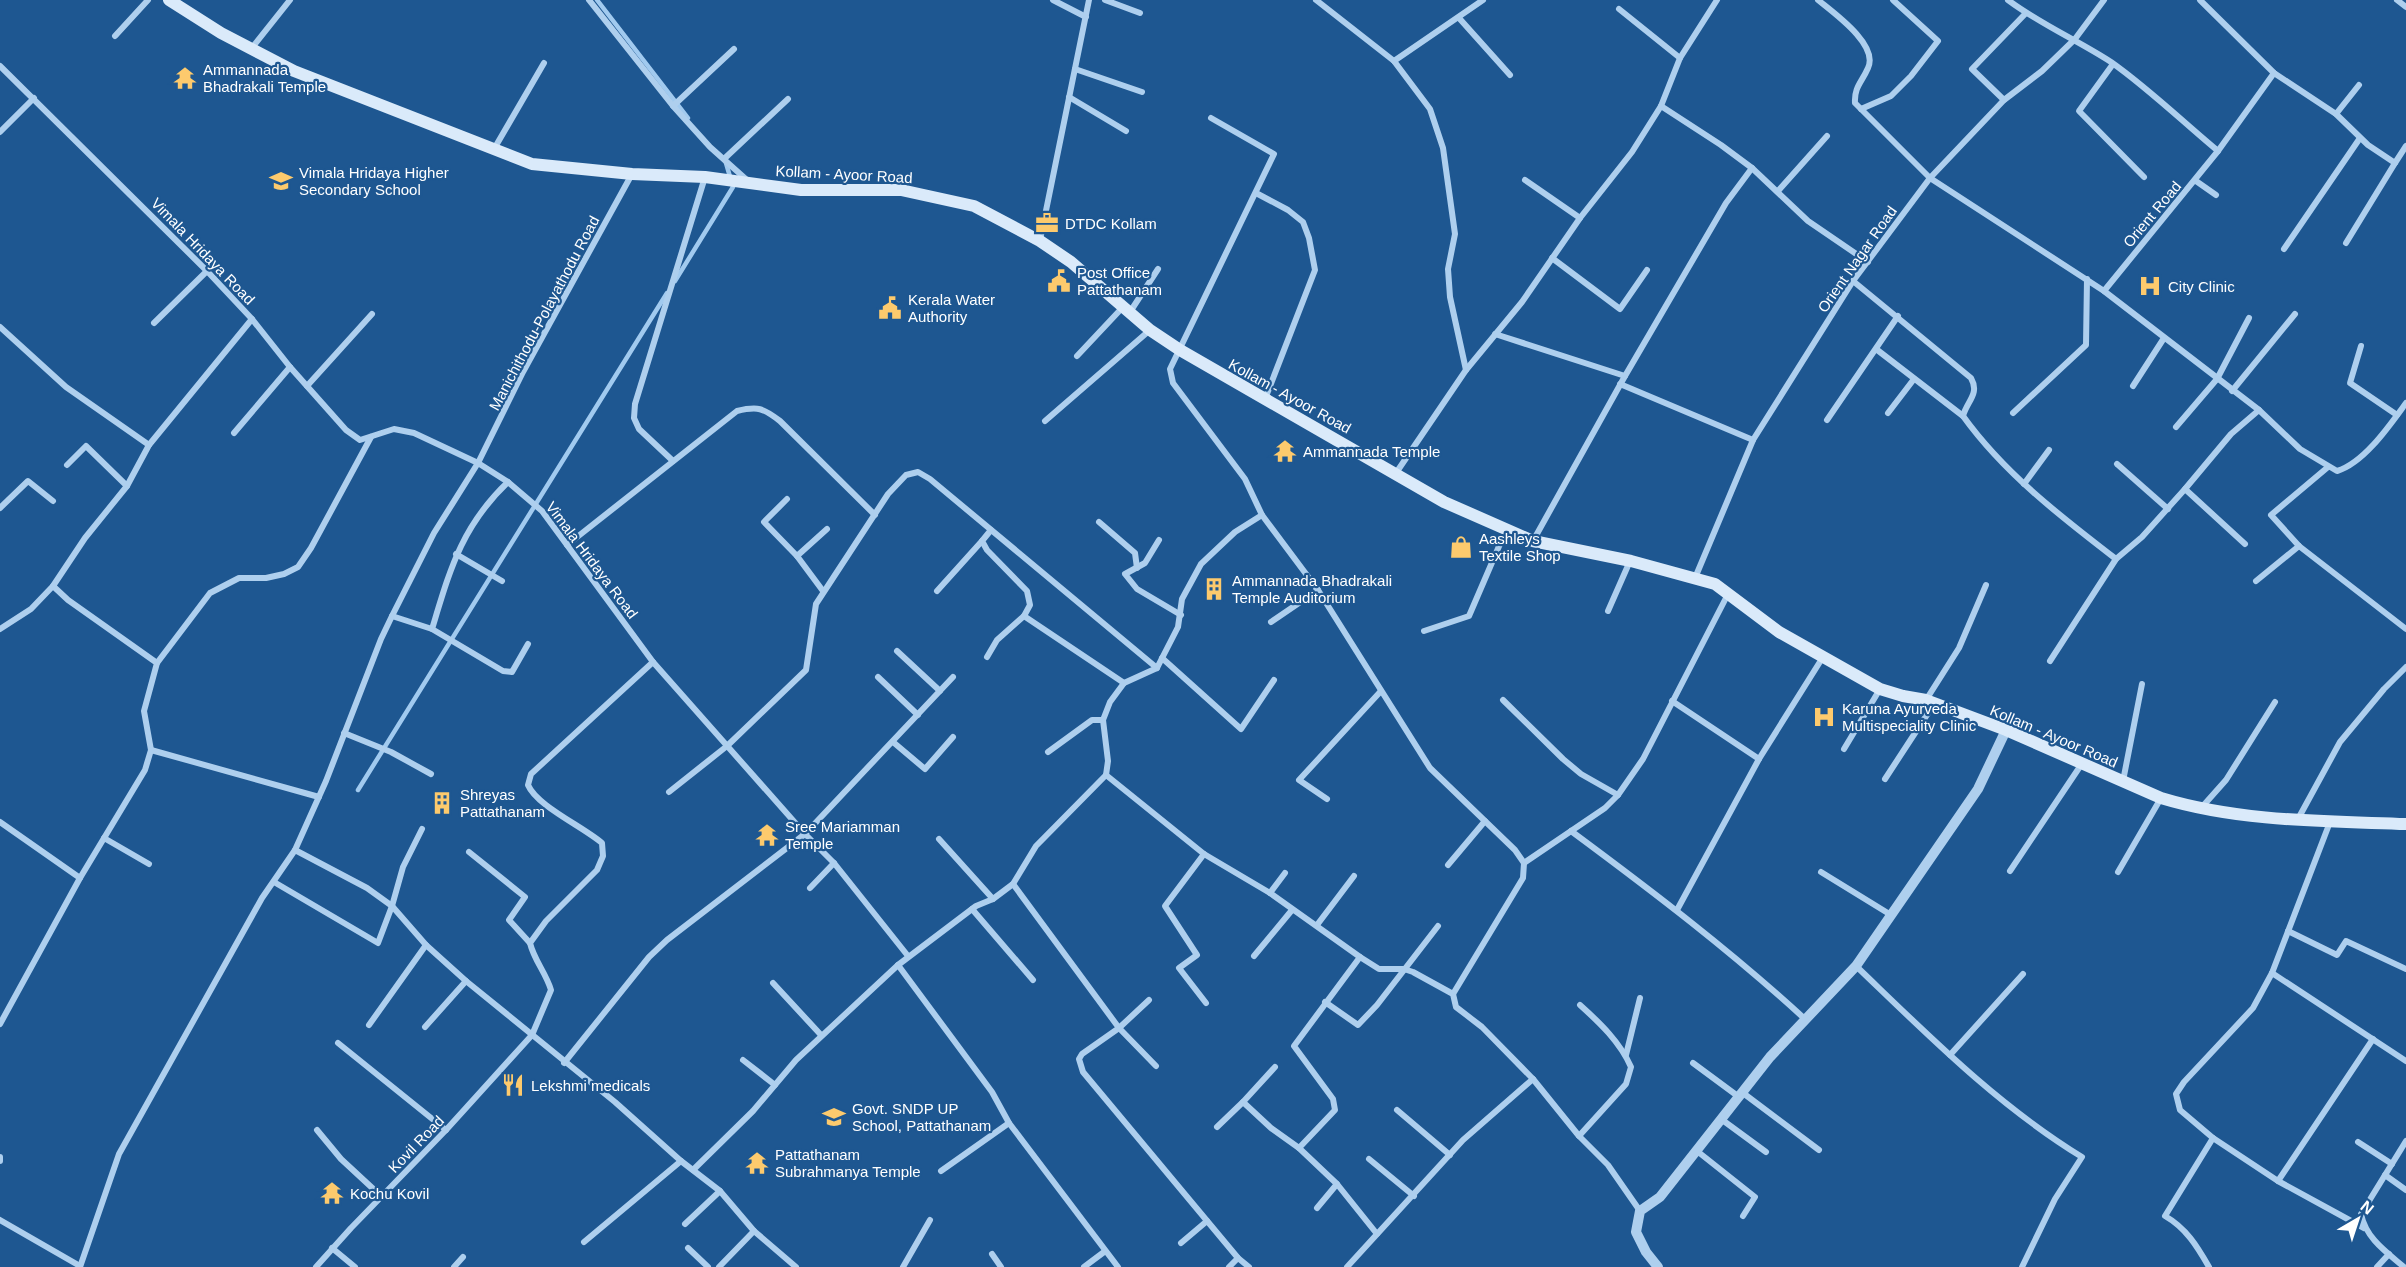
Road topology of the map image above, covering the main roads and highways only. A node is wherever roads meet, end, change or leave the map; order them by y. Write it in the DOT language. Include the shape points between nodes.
graph roads {
  1 [pos="169,0"];
  2 [pos="2406,824"];
  1 -- 2 [label="main road, Kollam - Ayoor Road" via="221,33 294,71 532,164 705,177 801,190 901,190 974,206 1071,262 1150,330 1180,350 1443,502 1506,530 1533,541 1631,561 1715,584 1779,632 1880,689 1930,702 2006,730 2161,798 2255,816"];
}
